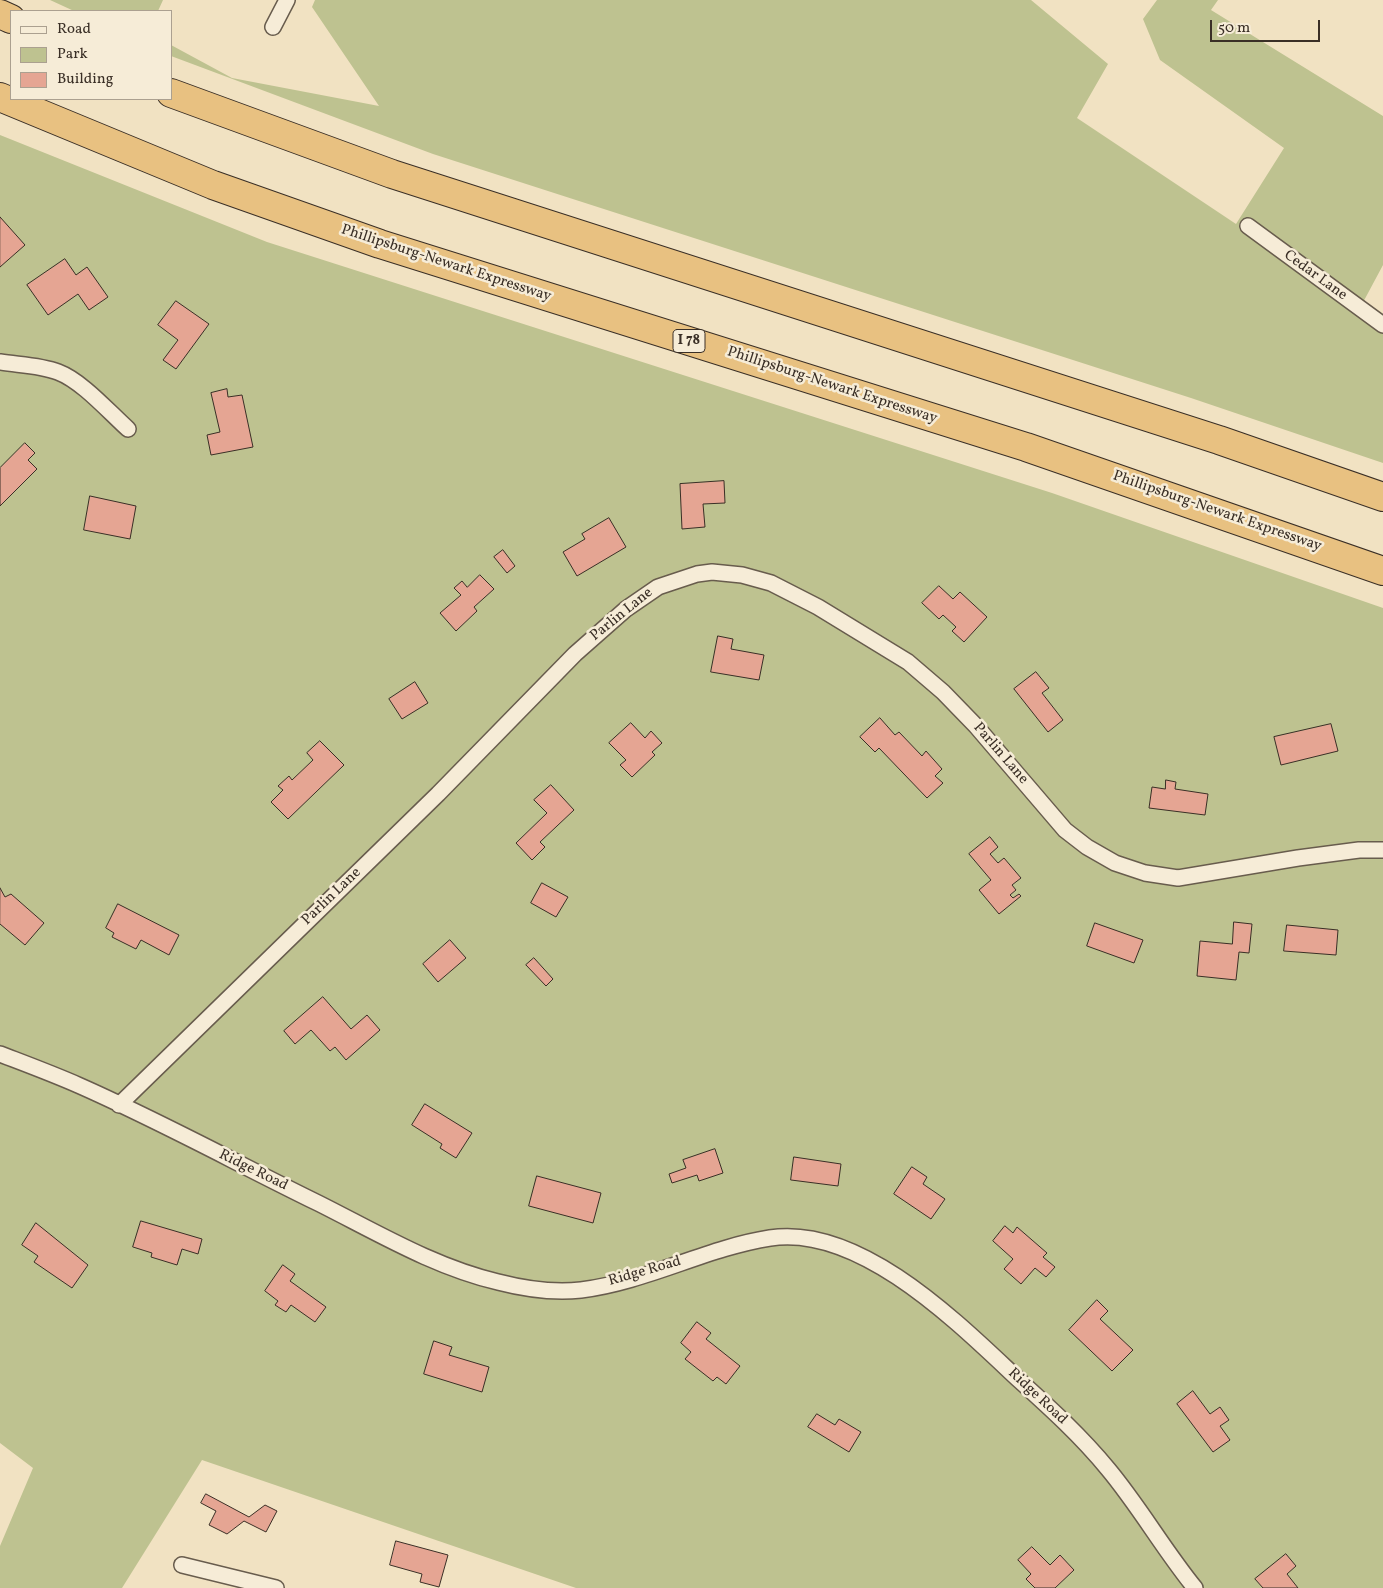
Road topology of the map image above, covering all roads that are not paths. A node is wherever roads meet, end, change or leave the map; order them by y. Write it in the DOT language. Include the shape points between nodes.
graph roads {
  1 [pos="287,0"];
  2 [pos="273,27"];
  3 [pos="172,93"];
  4 [pos="0,97"];
  5 [pos="0,115"];
  6 [pos="1248,226"];
  7 [pos="380,244"];
  8 [pos="1383,325"];
  9 [pos="0,362"];
  10 [pos="128,429"];
  11 [pos="1383,498"];
  12 [pos="1383,571"];
  13 [pos="1383,850"];
  14 [pos="0,1054"];
  15 [pos="119,1105"];
  16 [pos="182,1565"];
  17 [pos="276,1588"];
  18 [pos="1195,1588"];
  1 -- 2 [label="street"];
  3 -- 11 [label="highway" via="392,174 1209,437"];
  4 -- 7 [label="highway, Phillipsburg-Newark Expressway / I 78" via="214,185"];
  5 -- 7 [label="highway" via="208,198"];
  6 -- 8 [label="street, Cedar Lane"];
  7 -- 12 [label="highway, Phillipsburg-Newark Expressway / I 78" via="1026,447"];
  9 -- 10 [label="street" via="60,373"];
  13 -- 15 [label="street, Parlin Lane" via="1307,857 1178,878 1145,873 1115,863 1065,830 976,726 908,662 818,607 771,583 742,575 697,574 658,587 626,609 574,654 438,794"];
  14 -- 15 [label="street, Ridge Road" via="79,1085"];
  15 -- 18 [label="street, Ridge Road" via="430,1258 493,1281 536,1290 582,1290 771,1238 795,1236 860,1255 909,1284 1085,1441"];
  16 -- 17 [label="street"];
}
